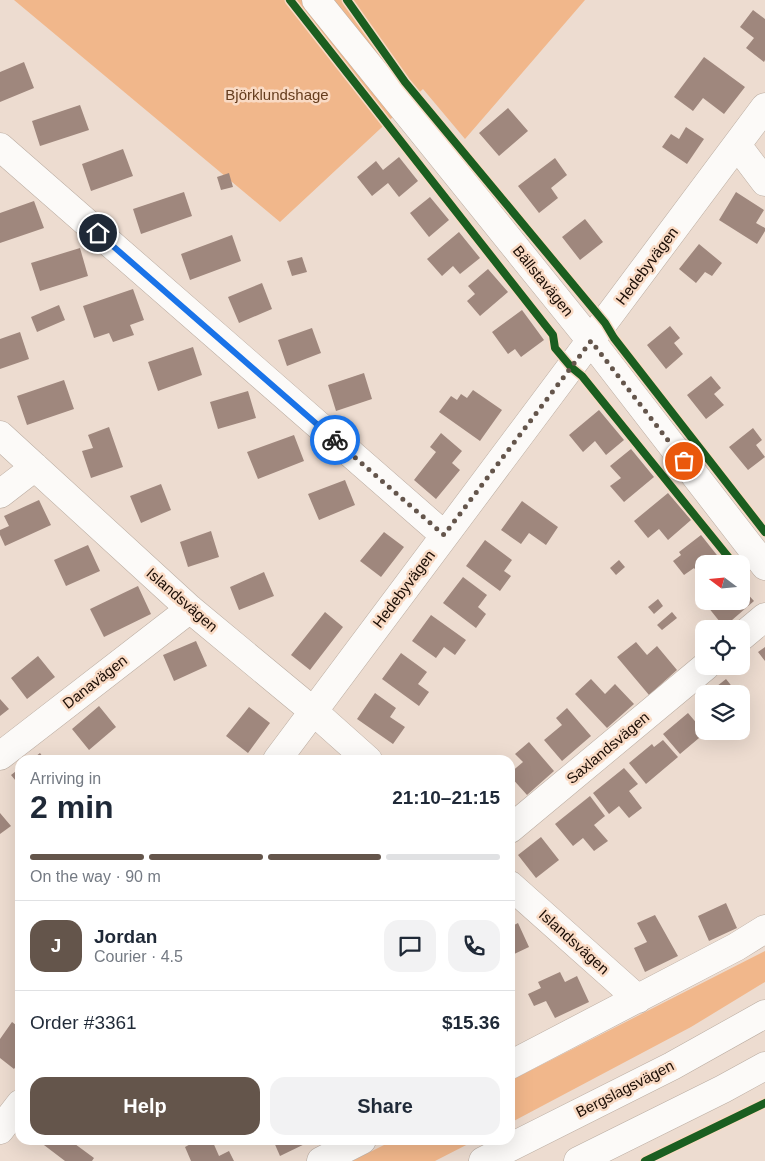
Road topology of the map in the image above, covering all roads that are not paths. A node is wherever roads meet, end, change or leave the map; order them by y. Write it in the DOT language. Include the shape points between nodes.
graph roads {
  1 [pos="316,0"];
  2 [pos="765,107"];
  3 [pos="737,145"];
  4 [pos="0,147"];
  5 [pos="765,182"];
  6 [pos="591,341"];
  7 [pos="0,435"];
  8 [pos="35,467"];
  9 [pos="0,494"];
  10 [pos="444,535"];
  11 [pos="765,566"];
  12 [pos="190,608"];
  13 [pos="765,617"];
  14 [pos="750,630"];
  15 [pos="695,675"];
  16 [pos="313,711"];
  17 [pos="281,755"];
  18 [pos="362,755"];
  19 [pos="0,756"];
  20 [pos="515,825"];
  21 [pos="515,889"];
  22 [pos="765,929"];
  23 [pos="638,999"];
  24 [pos="765,1014"];
  25 [pos="765,1052"];
  26 [pos="515,1061"];
  27 [pos="756,1071"];
  28 [pos="15,1110"];
  29 [pos="0,1130"];
  30 [pos="352,1145"];
  31 [pos="515,1145"];
  32 [pos="515,1145"];
  33 [pos="321,1161"];
  34 [pos="483,1161"];
  35 [pos="578,1161"];
  1 -- 6 [label="street, Bällstavägen"];
  2 -- 3 [label="street, Hedebyvägen"];
  3 -- 5 [label="street"];
  3 -- 6 [label="street, Hedebyvägen"];
  4 -- 10 [label="street"];
  6 -- 10 [label="street, Hedebyvägen"];
  6 -- 11 [label="street, Bällstavägen"];
  7 -- 8 [label="street, Islandsvägen"];
  8 -- 9 [label="street"];
  8 -- 12 [label="street, Islandsvägen"];
  10 -- 16 [label="street, Hedebyvägen"];
  12 -- 16 [label="street, Islandsvägen"];
  12 -- 19 [label="street, Danavägen"];
  13 -- 14 [label="street"];
  15 -- 20 [label="street, Saxlandsvägen"];
  16 -- 17 [label="street, Hedebyvägen"];
  16 -- 18 [label="street, Islandsvägen"];
  21 -- 23 [label="street, Islandsvägen"];
  22 -- 23 [label="street" via="736,948"];
  23 -- 26 [label="street"];
  24 -- 31 [label="street, Bergslagsvägen" via="672,1066"];
  25 -- 27 [label="street" via="751,1062"];
  27 -- 35 [label="street"];
  28 -- 29 [label="street"];
  30 -- 33 [label="street"];
  32 -- 34 [label="street, Bergslagsvägen"];
}
